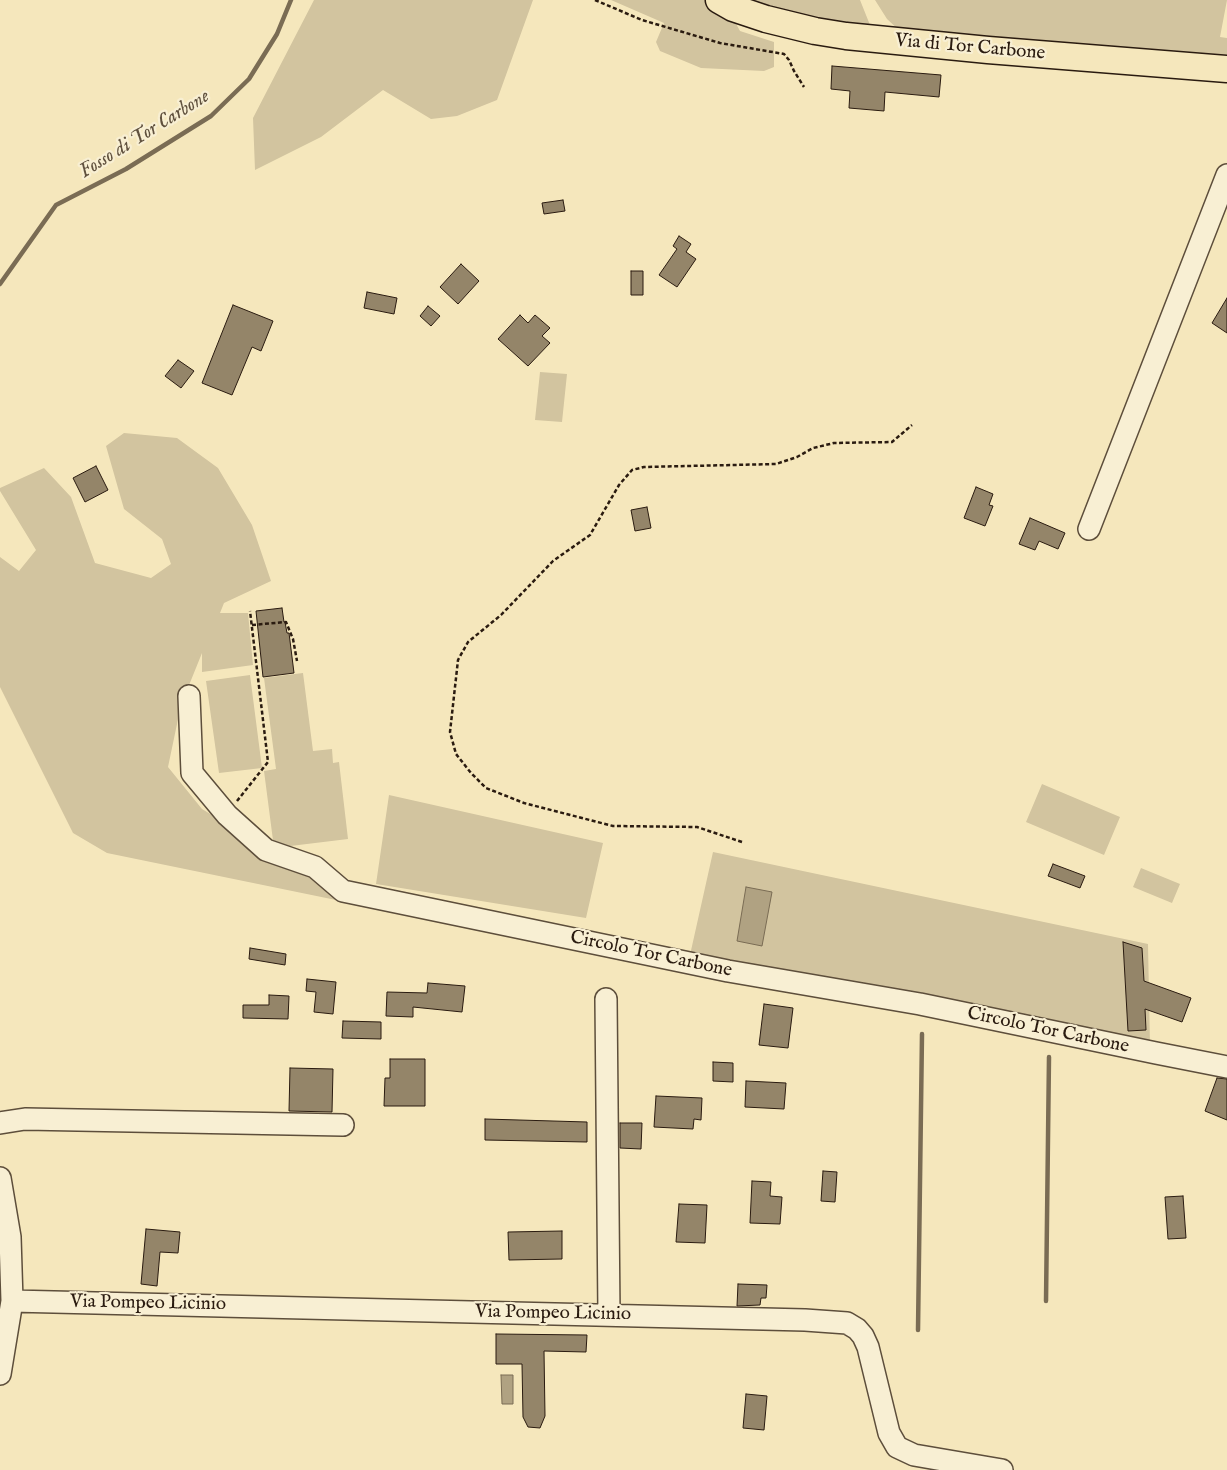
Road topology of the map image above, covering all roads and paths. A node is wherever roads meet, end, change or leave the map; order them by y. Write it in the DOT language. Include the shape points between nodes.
graph roads {
  1 [pos="595,0"];
  2 [pos="719,0"];
  3 [pos="1227,68"];
  4 [pos="804,87"];
  5 [pos="1227,175"];
  6 [pos="912,425"];
  7 [pos="1089,529"];
  8 [pos="250,611"];
  9 [pos="252,625"];
  10 [pos="297,660"];
  11 [pos="189,696"];
  12 [pos="228,815"];
  13 [pos="742,842"];
  14 [pos="606,999"];
  15 [pos="1227,1066"];
  16 [pos="0,1123"];
  17 [pos="343,1125"];
  18 [pos="0,1178"];
  19 [pos="12,1301"];
  20 [pos="609,1315"];
  21 [pos="0,1374"];
  22 [pos="1002,1470"];
  1 -- 4 [label="path" via="642,20 720,43 784,54"];
  2 -- 3 [label="main road, Via di Tor Carbone" via="766,19 853,37"];
  5 -- 7 [label="street"];
  6 -- 13 [label="path" via="892,442 834,443 776,464 632,470 590,535 553,561 501,615 468,642 458,660 450,732 456,754 486,788 524,803 613,826 697,827"];
  8 -- 9 [label="path"];
  9 -- 10 [label="path" via="286,622"];
  9 -- 12 [label="path" via="268,762"];
  11 -- 12 [label="street, Circolo Tor Carbone" via="192,773"];
  12 -- 15 [label="street, Circolo Tor Carbone" via="266,850 315,867 343,891 728,971 920,1004"];
  14 -- 20 [label="street"];
  16 -- 17 [label="street" via="25,1119"];
  18 -- 19 [label="street" via="10,1236"];
  19 -- 20 [label="street, Via Pompeo Licinio"];
  19 -- 21 [label="street"];
  20 -- 22 [label="street, Via Pompeo Licinio" via="848,1323 857,1328 868,1347 889,1433 897,1447 914,1455"];
}
